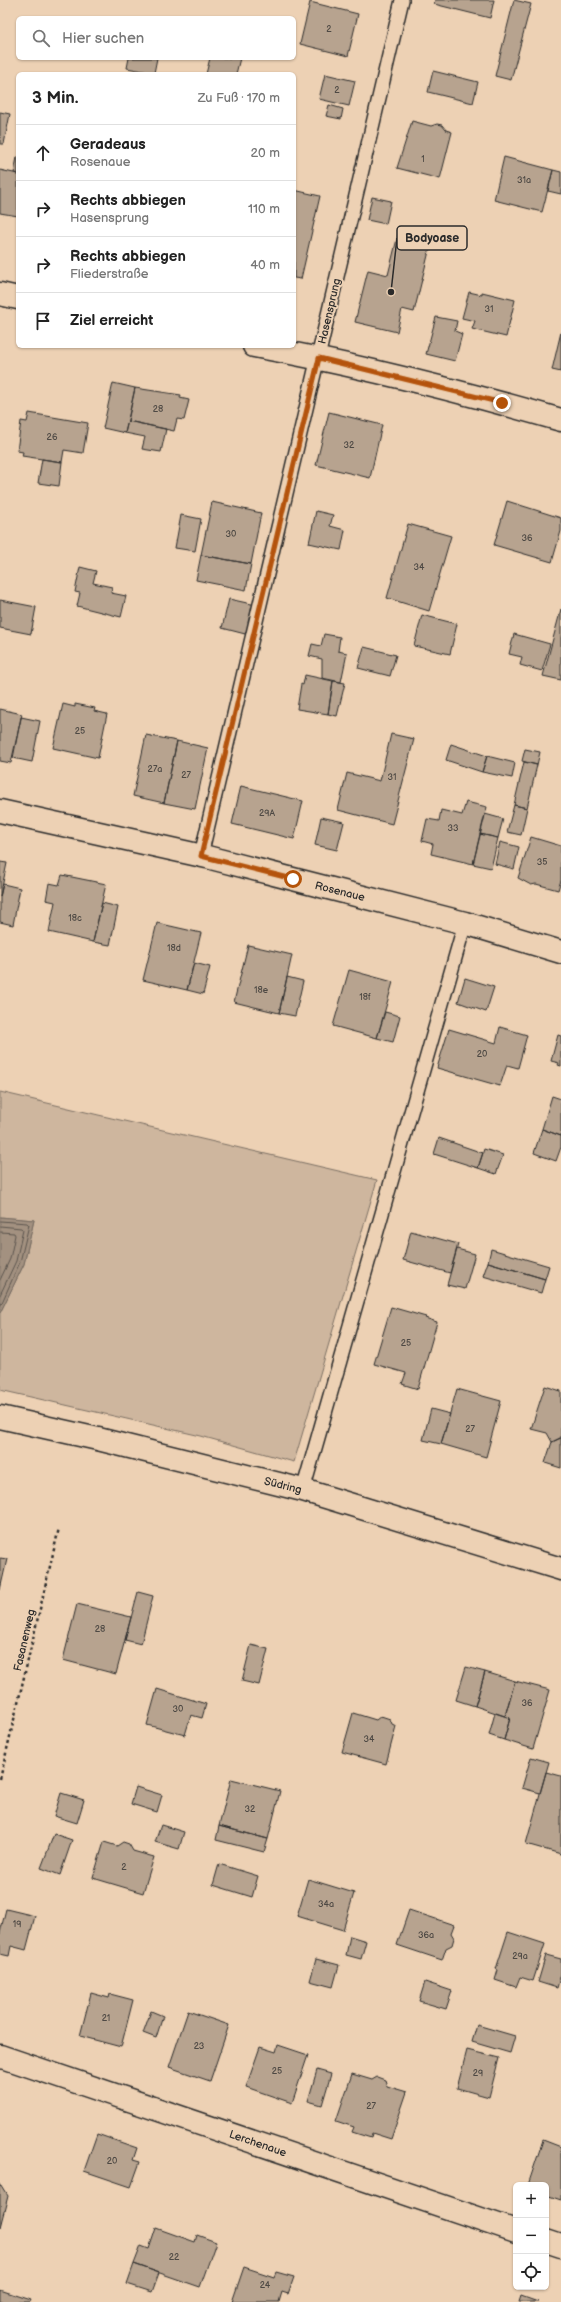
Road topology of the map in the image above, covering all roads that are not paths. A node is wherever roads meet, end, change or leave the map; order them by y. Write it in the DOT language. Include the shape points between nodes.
graph roads {
  1 [pos="402,0"];
  2 [pos="0,294"];
  3 [pos="16,298"];
  4 [pos="265,348"];
  5 [pos="319,358"];
  6 [pos="561,420"];
  7 [pos="0,812"];
  8 [pos="201,856"];
  9 [pos="465,923"];
  10 [pos="561,952"];
  11 [pos="0,1417"];
  12 [pos="303,1490"];
  13 [pos="561,1569"];
  14 [pos="0,2056"];
  15 [pos="513,2230"];
  16 [pos="549,2242"];
  17 [pos="561,2246"];
  1 -- 5 [label="lane, Hasensprung"];
  2 -- 3 [label="street"];
  4 -- 5 [label="street"];
  5 -- 6 [label="street" via="438,386"];
  5 -- 8 [label="lane, Hasensprung"];
  7 -- 8 [label="street, Rosenaue"];
  8 -- 9 [label="street, Rosenaue"];
  9 -- 10 [label="street, Rosenaue"];
  9 -- 12 [label="lane"];
  11 -- 12 [label="street, Südring" via="98,1438"];
  12 -- 13 [label="street, Südring"];
  14 -- 15 [label="street, Lerchenaue"];
  16 -- 17 [label="street"];
}
